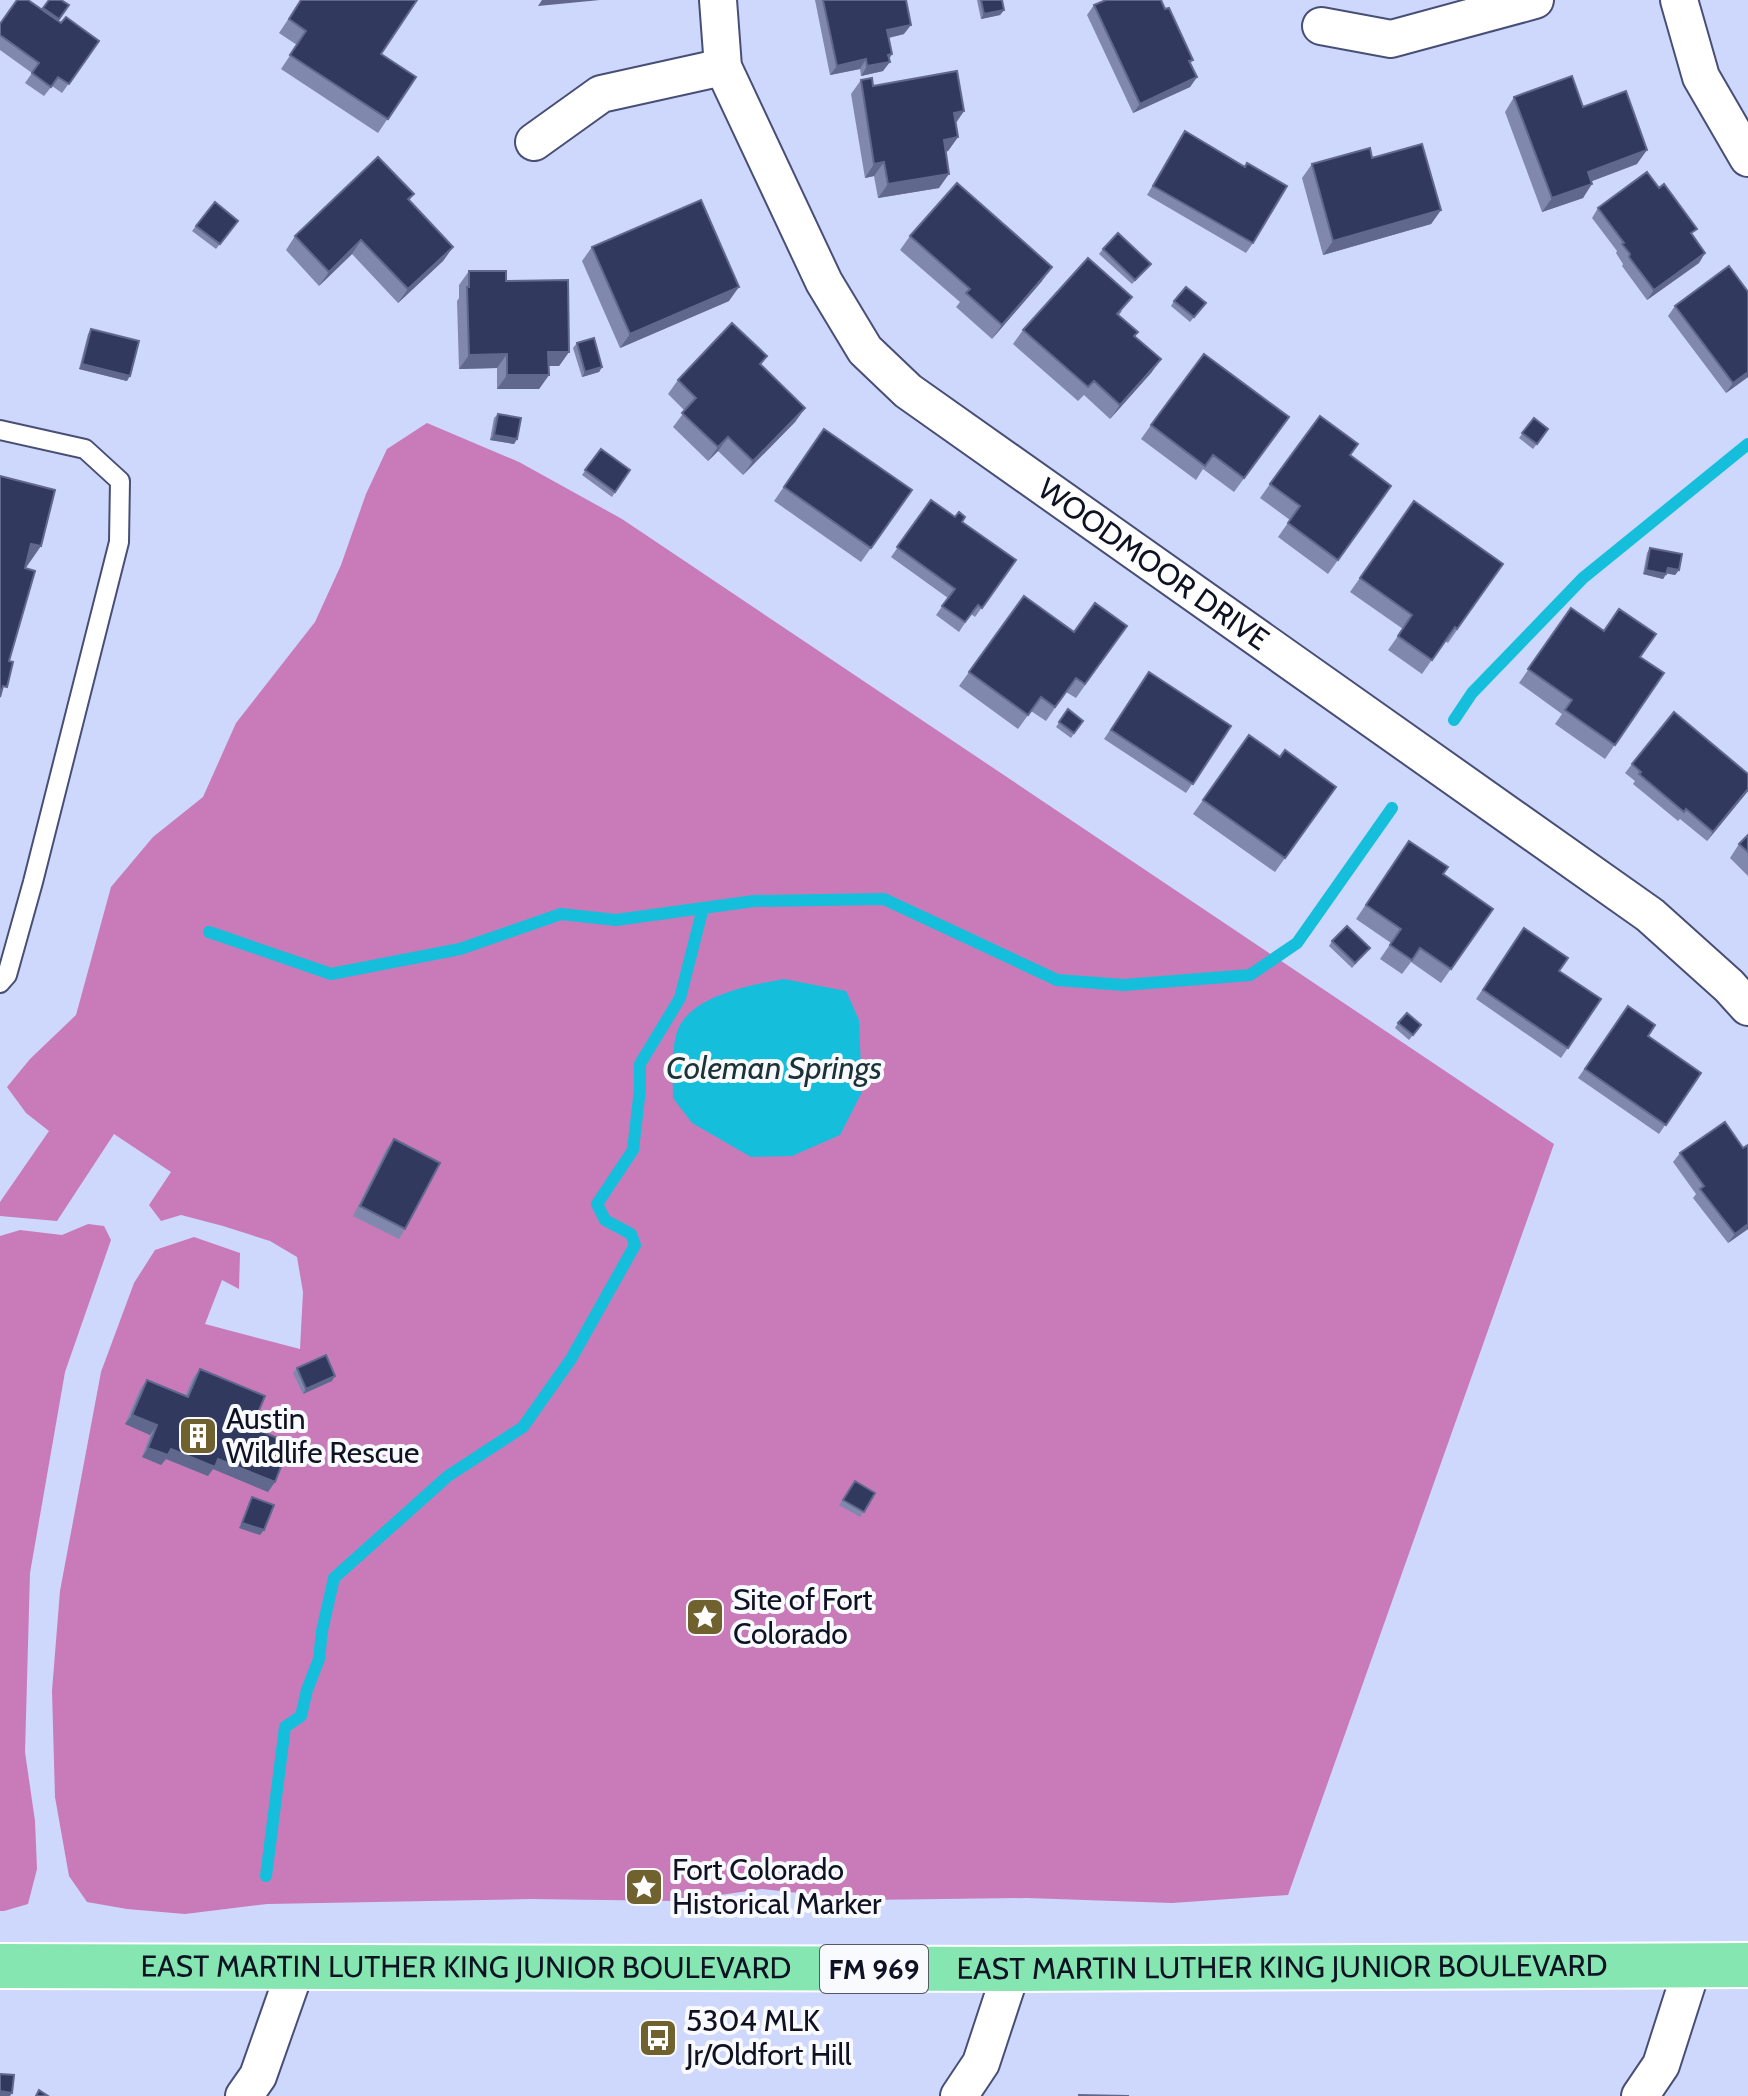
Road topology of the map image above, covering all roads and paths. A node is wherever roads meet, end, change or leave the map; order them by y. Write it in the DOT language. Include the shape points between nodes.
graph roads {
  1 [pos="718,0"];
  2 [pos="1535,0"];
  3 [pos="1679,0"];
  4 [pos="1321,26"];
  5 [pos="723,67"];
  6 [pos="534,142"];
  7 [pos="1748,158"];
  8 [pos="0,430"];
  9 [pos="0,983"];
  10 [pos="1748,1007"];
  11 [pos="1693,1965"];
  12 [pos="1748,1965"];
  13 [pos="0,1966"];
  14 [pos="296,1968"];
  15 [pos="1012,1969"];
  16 [pos="244,2096"];
  17 [pos="959,2096"];
  18 [pos="1640,2096"];
  1 -- 5 [label="street, WOODMOOR DRIVE"];
  2 -- 4 [label="street" via="1391,39"];
  3 -- 7 [label="street" via="1701,77"];
  5 -- 6 [label="street" via="601,94"];
  5 -- 10 [label="street, WOODMOOR DRIVE" via="844,319 865,350 908,391 1650,915"];
  8 -- 9 [label="lane" via="85,449 120,481 119,542 33,882 7,975"];
  11 -- 12 [label="main road, EAST MARTIN LUTHER KING JUNIOR BOULEVARD / FM 969"];
  11 -- 15 [label="main road, EAST MARTIN LUTHER KING JUNIOR BOULEVARD / FM 969"];
  11 -- 18 [label="street" via="1661,2065"];
  13 -- 14 [label="main road, EAST MARTIN LUTHER KING JUNIOR BOULEVARD / FM 969"];
  14 -- 15 [label="main road, EAST MARTIN LUTHER KING JUNIOR BOULEVARD / FM 969"];
  14 -- 16 [label="street" via="258,2076"];
  15 -- 17 [label="street" via="981,2063"];
}
